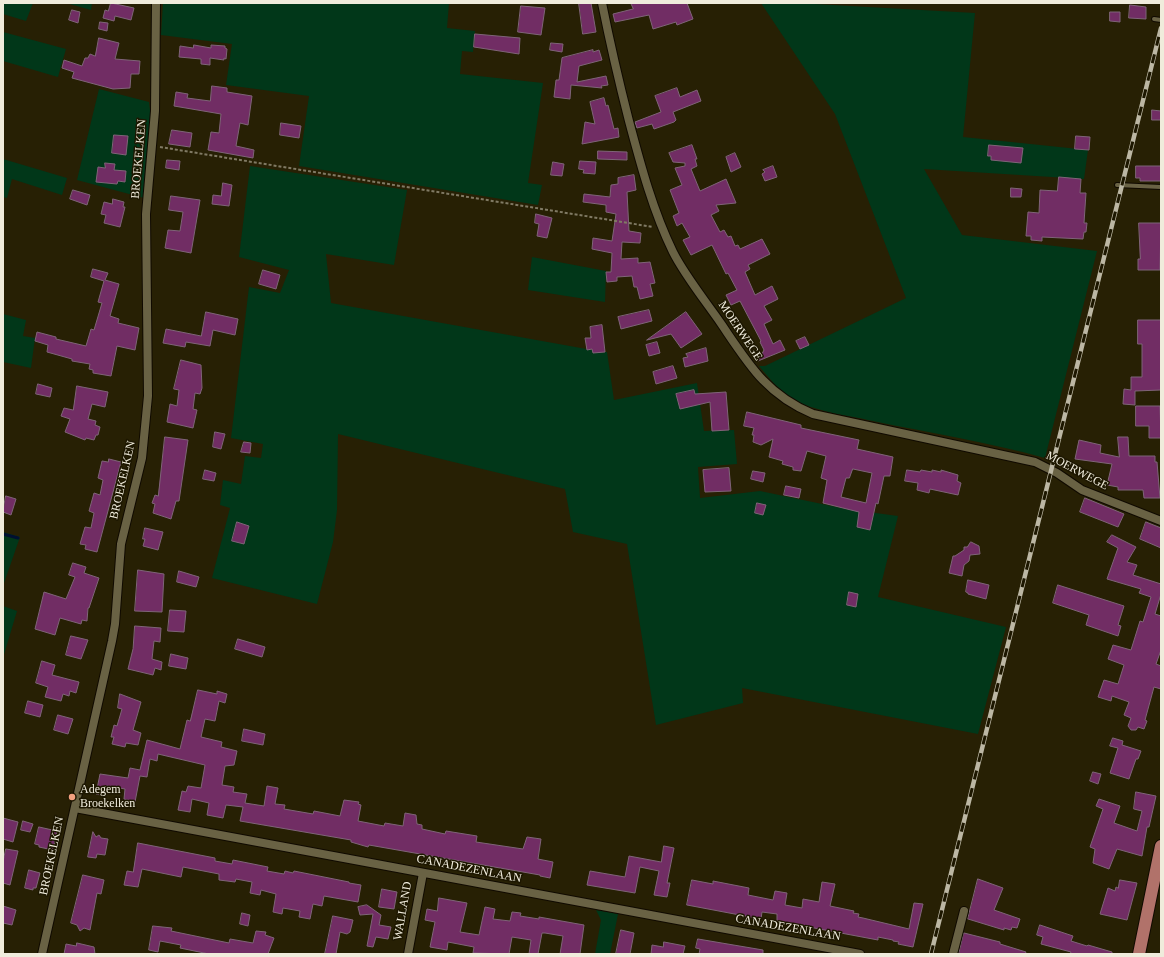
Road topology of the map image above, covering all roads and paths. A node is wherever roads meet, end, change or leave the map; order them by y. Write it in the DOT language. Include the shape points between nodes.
graph roads {
  1 [pos="156,3"];
  2 [pos="602,3"];
  3 [pos="1154,20"];
  4 [pos="1161,20"];
  5 [pos="153,145"];
  6 [pos="1117,185"];
  7 [pos="1161,187"];
  8 [pos="662,228"];
  9 [pos="1161,521"];
  10 [pos="74,808"];
  11 [pos="1161,846"];
  12 [pos="423,873"];
  13 [pos="964,911"];
  14 [pos="42,954"];
  15 [pos="408,954"];
  16 [pos="860,954"];
  17 [pos="953,954"];
  18 [pos="1139,954"];
  1 -- 5 [label="street, BROEKELKEN"];
  2 -- 8 [label="street, MOERWEGE" via="637,150"];
  3 -- 4 [label="lane"];
  5 -- 8 [label="path"];
  5 -- 10 [label="street, BROEKELKEN" via="146,214 146,425 142,458 121,544 112,641"];
  6 -- 7 [label="lane"];
  8 -- 9 [label="street, MOERWEGE" via="674,254 750,367 780,397 795,407 813,414 1028,460 1051,470 1082,490"];
  10 -- 12 [label="street, CANADEZENLAAN"];
  10 -- 14 [label="street, BROEKELKEN"];
  11 -- 18 [label="main road"];
  12 -- 15 [label="street, WALLAND"];
  12 -- 16 [label="street, CANADEZENLAAN"];
  13 -- 17 [label="street"];
}
